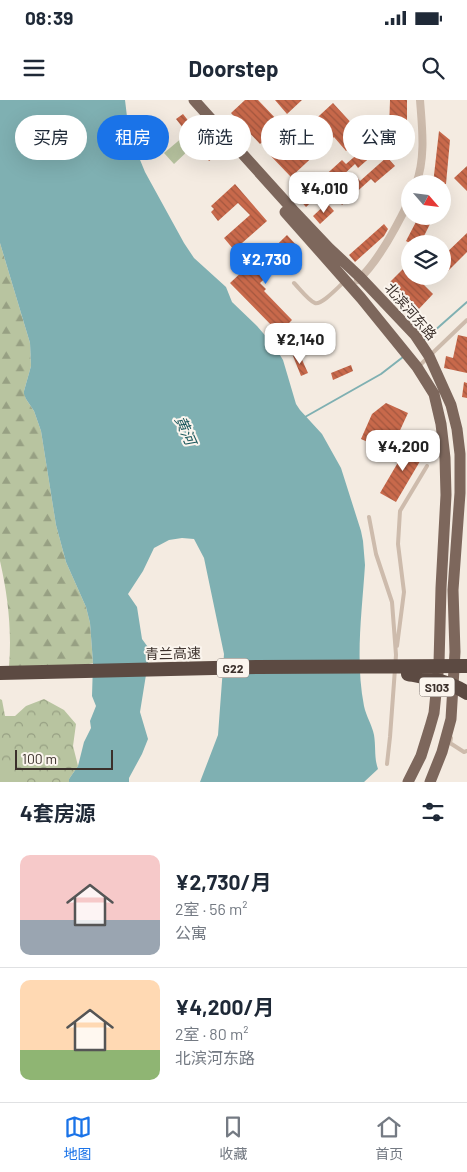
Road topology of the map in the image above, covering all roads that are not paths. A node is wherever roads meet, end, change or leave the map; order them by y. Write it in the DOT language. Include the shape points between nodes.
graph roads {
  1 [pos="186,100"];
  2 [pos="194,100"];
  3 [pos="420,100"];
  4 [pos="418,175"];
  5 [pos="401,215"];
  6 [pos="360,278"];
  7 [pos="348,283"];
  8 [pos="294,284"];
  9 [pos="467,320"];
  10 [pos="427,352"];
  11 [pos="414,363"];
  12 [pos="464,456"];
  13 [pos="427,466"];
  14 [pos="369,517"];
  15 [pos="396,655"];
  16 [pos="467,666"];
  17 [pos="0,673"];
  18 [pos="408,674"];
  19 [pos="467,674"];
  20 [pos="0,680"];
  21 [pos="467,693"];
  22 [pos="451,718"];
  23 [pos="467,752"];
  24 [pos="387,764"];
  25 [pos="408,782"];
  26 [pos="430,782"];
  1 -- 7 [label="main road"];
  2 -- 6 [label="main road, 北滨河东路" via="293,210"];
  3 -- 4 [label="street" via="422,156"];
  5 -- 6 [label="street"];
  6 -- 7 [label="street"];
  6 -- 10 [label="main road, 北滨河东路" via="415,334"];
  7 -- 8 [label="lane" via="319,303 313,302"];
  7 -- 11 [label="main road"];
  9 -- 10 [label="lane"];
  10 -- 11 [label="lane"];
  10 -- 12 [label="main road, 北滨河东路 / S103" via="451,405"];
  11 -- 25 [label="main road, S103" via="434,394 441,424 446,495 440,663 434,713 421,756"];
  12 -- 22 [label="main road, 北滨河东路 / S103" via="453,590 456,652"];
  13 -- 15 [label="lane" via="400,510 398,544 404,592"];
  14 -- 15 [label="lane" via="376,554 392,602"];
  15 -- 24 [label="lane"];
  16 -- 17 [label="highway, 青兰高速 / G22, bridge"];
  18 -- 19 [label="highway, bridge"];
  18 -- 20 [label="highway, 青兰高速 / G22"];
  18 -- 21 [label="highway, bridge" via="442,681"];
  22 -- 23 [label="lane" via="450,743"];
  22 -- 26 [label="main road, 北滨河东路 / S103"];
}
